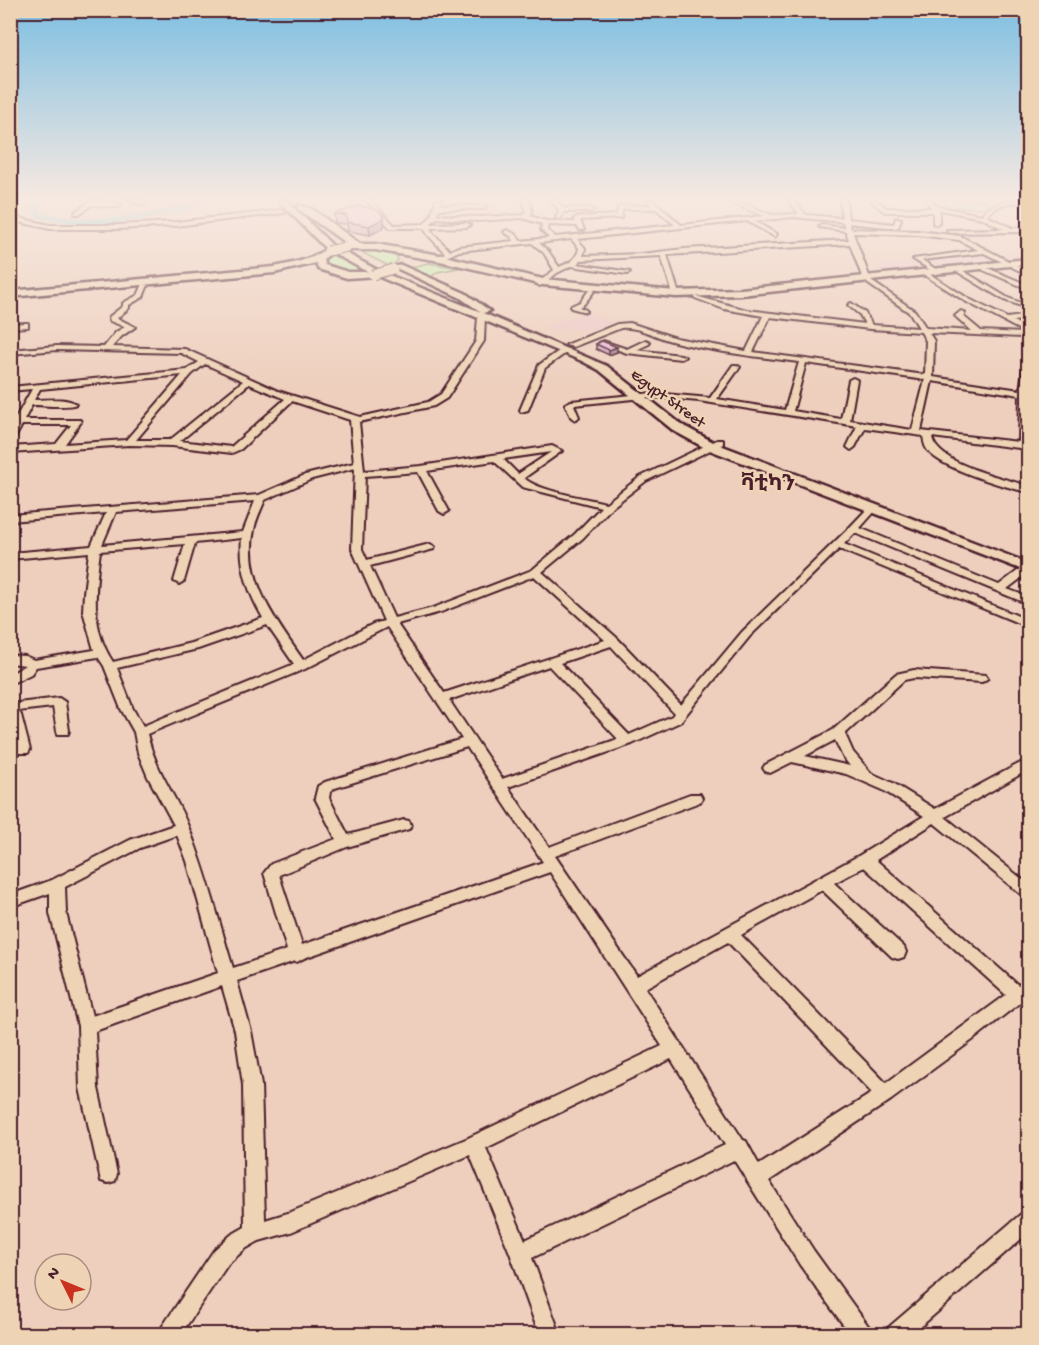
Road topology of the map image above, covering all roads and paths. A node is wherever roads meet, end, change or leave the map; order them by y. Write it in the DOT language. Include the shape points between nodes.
graph roads {
  1 [pos="294,263"];
  2 [pos="296,263"];
  3 [pos="324,263"];
  4 [pos="358,263"];
  5 [pos="398,263"];
  6 [pos="403,263"];
  7 [pos="447,263"];
  8 [pos="471,263"];
  9 [pos="553,263"];
  10 [pos="575,263"];
  11 [pos="667,263"];
  12 [pos="861,263"];
  13 [pos="920,263"];
  14 [pos="1006,263"];
  15 [pos="1029,263"];
  16 [pos="573,265"];
  17 [pos="1010,265"];
  18 [pos="984,269"];
  19 [pos="274,270"];
  20 [pos="326,270"];
  21 [pos="472,270"];
  22 [pos="557,270"];
  23 [pos="955,271"];
  24 [pos="627,272"];
  25 [pos="932,273"];
  26 [pos="1029,273"];
  27 [pos="357,276"];
  28 [pos="868,280"];
  29 [pos="432,283"];
  30 [pos="542,283"];
  31 [pos="145,285"];
  32 [pos="1029,287"];
  33 [pos="592,290"];
  34 [pos="637,293"];
  35 [pos="997,293"];
  36 [pos="676,294"];
  37 [pos="10,295"];
  38 [pos="960,295"];
  39 [pos="698,297"];
  40 [pos="1021,304"];
  41 [pos="851,305"];
  42 [pos="584,311"];
  43 [pos="961,313"];
  44 [pos="483,315"];
  45 [pos="767,315"];
  46 [pos="1029,317"];
  47 [pos="1008,320"];
  48 [pos="25,325"];
  49 [pos="10,326"];
  50 [pos="870,327"];
  51 [pos="926,330"];
  52 [pos="980,333"];
  53 [pos="1026,336"];
  54 [pos="590,338"];
  55 [pos="646,342"];
  56 [pos="568,348"];
  57 [pos="106,349"];
  58 [pos="627,351"];
  59 [pos="10,352"];
  60 [pos="749,353"];
  61 [pos="681,357"];
  62 [pos="803,360"];
  63 [pos="204,362"];
  64 [pos="1029,364"];
  65 [pos="736,367"];
  66 [pos="189,372"];
  67 [pos="929,378"];
  68 [pos="853,380"];
  69 [pos="247,382"];
  70 [pos="37,387"];
  71 [pos="10,389"];
  72 [pos="1024,393"];
  73 [pos="647,396"];
  74 [pos="291,398"];
  75 [pos="712,400"];
  76 [pos="28,403"];
  77 [pos="72,404"];
  78 [pos="1027,406"];
  79 [pos="524,410"];
  80 [pos="788,413"];
  81 [pos="575,417"];
  82 [pos="354,420"];
  83 [pos="846,422"];
  84 [pos="862,424"];
  85 [pos="14,427"];
  86 [pos="916,433"];
  87 [pos="927,434"];
  88 [pos="10,440"];
  89 [pos="129,441"];
  90 [pos="172,442"];
  91 [pos="716,444"];
  92 [pos="59,446"];
  93 [pos="1026,446"];
  94 [pos="851,447"];
  95 [pos="10,450"];
  96 [pos="497,458"];
  97 [pos="421,469"];
  98 [pos="359,470"];
  99 [pos="518,478"];
  100 [pos="1029,489"];
  101 [pos="261,498"];
  102 [pos="608,506"];
  103 [pos="872,509"];
  104 [pos="112,510"];
  105 [pos="444,511"];
  106 [pos="10,518"];
  107 [pos="854,529"];
  108 [pos="247,535"];
  109 [pos="191,540"];
  110 [pos="838,545"];
  111 [pos="430,547"];
  112 [pos="95,549"];
  113 [pos="10,556"];
  114 [pos="1029,561"];
  115 [pos="364,564"];
  116 [pos="1028,568"];
  117 [pos="536,572"];
  118 [pos="179,582"];
  119 [pos="1000,589"];
  120 [pos="1029,601"];
  121 [pos="270,620"];
  122 [pos="390,622"];
  123 [pos="1029,624"];
  124 [pos="613,641"];
  125 [pos="101,653"];
  126 [pos="10,658"];
  127 [pos="551,661"];
  128 [pos="32,663"];
  129 [pos="110,666"];
  130 [pos="301,666"];
  131 [pos="982,678"];
  132 [pos="10,680"];
  133 [pos="442,698"];
  134 [pos="10,710"];
  135 [pos="682,714"];
  136 [pos="63,731"];
  137 [pos="140,732"];
  138 [pos="838,734"];
  139 [pos="470,741"];
  140 [pos="627,741"];
  141 [pos="23,750"];
  142 [pos="794,758"];
  143 [pos="1029,764"];
  144 [pos="770,768"];
  145 [pos="866,776"];
  146 [pos="499,785"];
  147 [pos="695,798"];
  148 [pos="935,816"];
  149 [pos="404,825"];
  150 [pos="182,828"];
  151 [pos="344,842"];
  152 [pos="865,859"];
  153 [pos="549,860"];
  154 [pos="823,882"];
  155 [pos="57,884"];
  156 [pos="1029,892"];
  157 [pos="10,901"];
  158 [pos="729,933"];
  159 [pos="898,952"];
  160 [pos="297,955"];
  161 [pos="228,977"];
  162 [pos="634,986"];
  163 [pos="1023,991"];
  164 [pos="86,1026"];
  165 [pos="673,1049"];
  166 [pos="885,1094"];
  167 [pos="475,1144"];
  168 [pos="739,1148"];
  169 [pos="108,1174"];
  170 [pos="756,1178"];
  171 [pos="1029,1221"];
  172 [pos="255,1232"];
  173 [pos="520,1253"];
  174 [pos="169,1335"];
  175 [pos="549,1335"];
  176 [pos="862,1335"];
  177 [pos="896,1335"];
  1 -- 19 [label="main road"];
  2 -- 19 [label="main road"];
  3 -- 20 [label="main road" via="321,267"];
  4 -- 44 [label="main road, Egypt Street"];
  5 -- 6 [label="main road"];
  5 -- 27 [label="main road, bridge" via="373,275"];
  5 -- 29 [label="main road"];
  7 -- 21 [label="main road"];
  8 -- 30 [label="main road"];
  9 -- 22 [label="street"];
  10 -- 16 [label="street"];
  11 -- 36 [label="street"];
  12 -- 28 [label="street"];
  13 -- 25 [label="street"];
  14 -- 17 [label="street"];
  15 -- 17 [label="main road"];
  16 -- 22 [label="street"];
  16 -- 24 [label="street"];
  17 -- 18 [label="main road"];
  17 -- 23 [label="main road"];
  17 -- 26 [label="street"];
  18 -- 23 [label="main road"];
  18 -- 32 [label="street"];
  19 -- 37 [label="main road"];
  20 -- 27 [label="main road"];
  20 -- 31 [label="main road"];
  21 -- 29 [label="main road" via="443,271 432,277"];
  21 -- 30 [label="main road"];
  22 -- 30 [label="street"];
  23 -- 25 [label="main road"];
  23 -- 35 [label="street"];
  25 -- 28 [label="main road"];
  25 -- 38 [label="street"];
  27 -- 44 [label="main road" via="381,281 447,308"];
  28 -- 36 [label="main road"];
  28 -- 39 [label="main road"];
  28 -- 51 [label="street" via="913,312"];
  29 -- 44 [label="main road" via="469,299"];
  30 -- 33 [label="main road"];
  30 -- 34 [label="main road"];
  31 -- 37 [label="main road"];
  31 -- 57 [label="street" via="141,296 125,304 127,308 113,317 131,327"];
  33 -- 34 [label="main road"];
  33 -- 42 [label="street" via="582,303 573,307"];
  34 -- 36 [label="main road"];
  34 -- 39 [label="main road"];
  35 -- 38 [label="street"];
  35 -- 40 [label="street"];
  38 -- 47 [label="street"];
  39 -- 45 [label="street"];
  41 -- 50 [label="street" via="863,314"];
  43 -- 52 [label="street" via="962,320"];
  44 -- 56 [label="main road, Egypt Street"];
  44 -- 82 [label="street" via="480,341 439,401"];
  45 -- 50 [label="street"];
  45 -- 60 [label="street"];
  46 -- 47 [label="street"];
  47 -- 53 [label="street"];
  48 -- 49 [label="street"];
  50 -- 51 [label="street"];
  51 -- 52 [label="street"];
  51 -- 67 [label="street" via="930,341"];
  52 -- 53 [label="street"];
  54 -- 56 [label="street"];
  54 -- 58 [label="street"];
  54 -- 60 [label="street" via="630,325 674,340"];
  55 -- 58 [label="street"];
  56 -- 73 [label="main road, Egypt Street"];
  56 -- 79 [label="street" via="542,367"];
  57 -- 59 [label="street"];
  57 -- 63 [label="street" via="182,351"];
  58 -- 61 [label="street"];
  60 -- 62 [label="street"];
  62 -- 67 [label="street"];
  62 -- 80 [label="street"];
  63 -- 66 [label="street"];
  63 -- 69 [label="street"];
  64 -- 72 [label="street"];
  65 -- 75 [label="street"];
  66 -- 70 [label="street" via="88,378"];
  66 -- 89 [label="street"];
  67 -- 72 [label="street"];
  67 -- 86 [label="street"];
  68 -- 83 [label="street"];
  69 -- 74 [label="street"];
  69 -- 90 [label="street"];
  70 -- 71 [label="street"];
  70 -- 76 [label="street"];
  72 -- 78 [label="street"];
  73 -- 75 [label="street"];
  73 -- 81 [label="street" via="571,403"];
  73 -- 91 [label="main road, Egypt Street" via="678,428"];
  74 -- 82 [label="street"];
  74 -- 90 [label="street" via="232,450"];
  75 -- 80 [label="street"];
  76 -- 77 [label="street"];
  76 -- 85 [label="street"];
  78 -- 93 [label="street"];
  80 -- 83 [label="street"];
  82 -- 98 [label="street"];
  83 -- 84 [label="street"];
  84 -- 86 [label="street"];
  84 -- 94 [label="street"];
  85 -- 88 [label="street"];
  85 -- 92 [label="street" via="77,422"];
  86 -- 87 [label="street"];
  87 -- 93 [label="street"];
  87 -- 100 [label="street" via="933,452 950,463"];
  89 -- 90 [label="street"];
  89 -- 92 [label="street"];
  91 -- 102 [label="street" via="643,479"];
  91 -- 103 [label="main road, Egypt Street"];
  91 -- 114 [label="main road, Egypt Street"];
  92 -- 95 [label="street"];
  96 -- 97 [label="street"];
  96 -- 99 [label="street"];
  96 -- 99 [label="street" via="558,451"];
  97 -- 98 [label="street"];
  97 -- 105 [label="street"];
  98 -- 101 [label="street" via="332,469 301,478"];
  98 -- 115 [label="street" via="356,536"];
  99 -- 102 [label="street" via="539,490"];
  101 -- 104 [label="street"];
  101 -- 108 [label="street"];
  102 -- 117 [label="street"];
  103 -- 107 [label="street"];
  103 -- 116 [label="main road, Egypt Street"];
  104 -- 106 [label="street"];
  104 -- 112 [label="street"];
  107 -- 110 [label="street"];
  107 -- 119 [label="street"];
  108 -- 109 [label="street"];
  108 -- 121 [label="street" via="252,587"];
  109 -- 112 [label="street"];
  109 -- 118 [label="street"];
  110 -- 123 [label="street"];
  110 -- 135 [label="street" via="746,634"];
  111 -- 115 [label="street"];
  112 -- 113 [label="street"];
  112 -- 125 [label="street" via="89,611"];
  115 -- 122 [label="street"];
  116 -- 119 [label="street"];
  117 -- 122 [label="street" via="468,599"];
  117 -- 124 [label="street"];
  119 -- 120 [label="street"];
  121 -- 129 [label="street" via="194,646"];
  121 -- 130 [label="street"];
  122 -- 130 [label="street"];
  122 -- 133 [label="street"];
  124 -- 127 [label="street"];
  124 -- 135 [label="street"];
  125 -- 128 [label="street"];
  125 -- 129 [label="street"];
  126 -- 128 [label="street"];
  127 -- 133 [label="street"];
  127 -- 140 [label="street"];
  128 -- 132 [label="street" via="27,671"];
  129 -- 137 [label="street"];
  130 -- 137 [label="street"];
  131 -- 138 [label="street" via="905,675"];
  133 -- 139 [label="street"];
  134 -- 136 [label="street" via="58,702"];
  134 -- 141 [label="street" via="15,715"];
  135 -- 140 [label="street"];
  137 -- 150 [label="street" via="155,777"];
  138 -- 142 [label="street"];
  138 -- 145 [label="street"];
  139 -- 146 [label="street"];
  139 -- 151 [label="street" via="323,790 322,798"];
  140 -- 146 [label="street"];
  142 -- 144 [label="street"];
  142 -- 145 [label="street"];
  143 -- 148 [label="street"];
  145 -- 148 [label="street"];
  146 -- 153 [label="street"];
  147 -- 153 [label="street"];
  148 -- 152 [label="street"];
  148 -- 156 [label="street"];
  149 -- 151 [label="street"];
  150 -- 155 [label="street" via="135,844"];
  150 -- 161 [label="street"];
  151 -- 160 [label="street" via="276,868 272,873"];
  152 -- 154 [label="street"];
  152 -- 163 [label="street"];
  153 -- 160 [label="street"];
  153 -- 162 [label="street"];
  154 -- 158 [label="street"];
  154 -- 159 [label="street"];
  155 -- 157 [label="street"];
  155 -- 164 [label="street" via="58,912"];
  158 -- 162 [label="street"];
  158 -- 166 [label="street"];
  160 -- 161 [label="street"];
  161 -- 164 [label="street"];
  161 -- 172 [label="street" via="252,1085"];
  162 -- 165 [label="street"];
  163 -- 166 [label="street"];
  164 -- 169 [label="street" via="89,1088"];
  165 -- 167 [label="street"];
  165 -- 168 [label="street"];
  166 -- 170 [label="street"];
  167 -- 172 [label="street" via="291,1222"];
  167 -- 173 [label="street"];
  168 -- 170 [label="street"];
  168 -- 173 [label="street"];
  170 -- 176 [label="street"];
  171 -- 177 [label="street"];
  172 -- 174 [label="street" via="221,1257"];
  173 -- 175 [label="street"];
}
